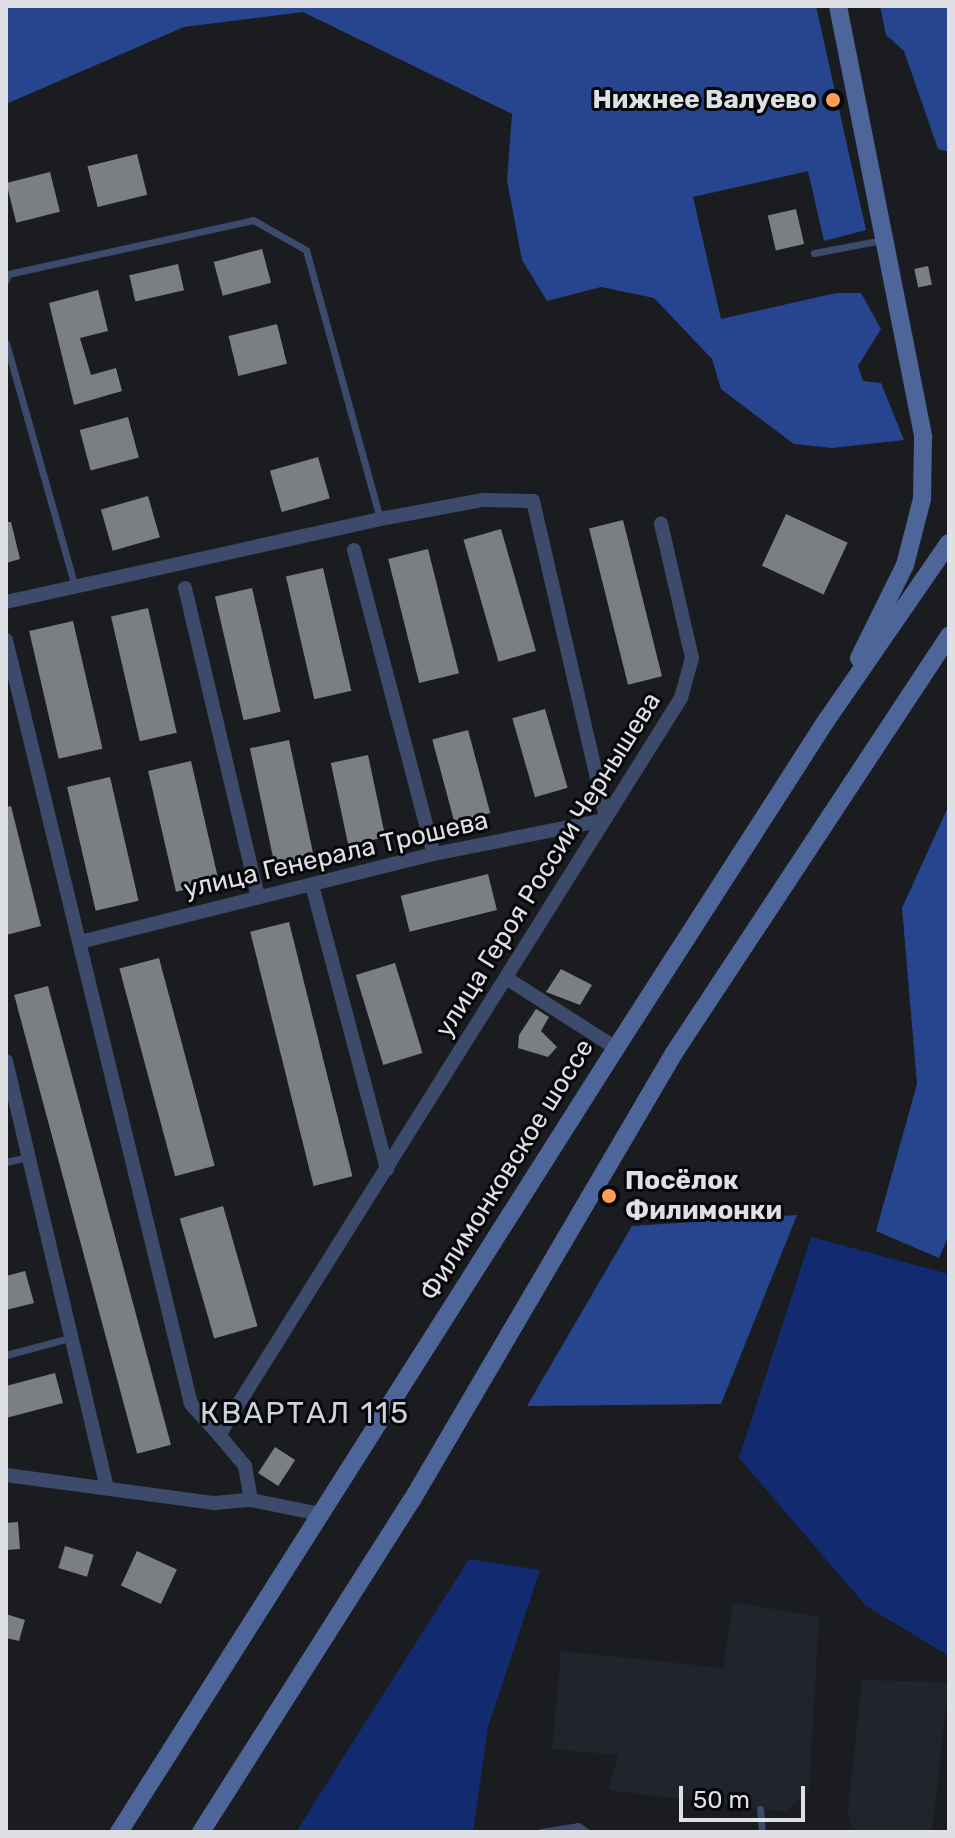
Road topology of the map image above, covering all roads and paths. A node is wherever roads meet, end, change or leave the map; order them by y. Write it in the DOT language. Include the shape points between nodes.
graph roads {
  1 [pos="838,6"];
  2 [pos="884,240"];
  3 [pos="814,253"];
  4 [pos="6,280"];
  5 [pos="6,343"];
  6 [pos="380,519"];
  7 [pos="661,524"];
  8 [pos="949,543"];
  9 [pos="354,550"];
  10 [pos="75,587"];
  11 [pos="185,588"];
  12 [pos="6,602"];
  13 [pos="949,636"];
  14 [pos="6,640"];
  15 [pos="826,721"];
  16 [pos="605,819"];
  17 [pos="434,854"];
  18 [pos="312,885"];
  19 [pos="258,898"];
  20 [pos="80,942"];
  21 [pos="506,978"];
  22 [pos="616,1048"];
  23 [pos="6,1061"];
  24 [pos="31,1156"];
  25 [pos="6,1162"];
  26 [pos="387,1169"];
  27 [pos="74,1337"];
  28 [pos="6,1355"];
  29 [pos="219,1435"];
  30 [pos="6,1475"];
  31 [pos="107,1488"];
  32 [pos="251,1500"];
  33 [pos="320,1514"];
  34 [pos="760,1809"];
  35 [pos="119,1832"];
  36 [pos="201,1832"];
  37 [pos="541,1832"];
  38 [pos="587,1832"];
  39 [pos="762,1832"];
  1 -- 2 [label="main road"];
  2 -- 3 [label="lane"];
  2 -- 15 [label="main road" via="923,437 922,499 905,565"];
  4 -- 6 [label="lane" via="8,274 253,220 306,250"];
  5 -- 10 [label="lane"];
  6 -- 10 [label="street"];
  6 -- 16 [label="street" via="483,500 533,501"];
  7 -- 16 [label="street, улица Героя России Чернышева" via="692,658 681,698"];
  8 -- 15 [label="main road, Филимонковское шоссе"];
  9 -- 17 [label="street"];
  10 -- 12 [label="street"];
  11 -- 19 [label="street"];
  13 -- 36 [label="main road" via="674,1053 412,1500"];
  14 -- 20 [label="street"];
  15 -- 22 [label="main road, Филимонковское шоссе"];
  16 -- 17 [label="street, улица Генерала Трошева"];
  16 -- 21 [label="street, улица Героя России Чернышева"];
  17 -- 18 [label="street, улица Генерала Трошева"];
  18 -- 19 [label="street, улица Генерала Трошева"];
  18 -- 26 [label="street"];
  19 -- 20 [label="street, улица Генерала Трошева"];
  20 -- 29 [label="street" via="191,1404"];
  21 -- 22 [label="street"];
  21 -- 26 [label="street, улица Героя России Чернышева"];
  22 -- 33 [label="main road, Филимонковское шоссе"];
  23 -- 24 [label="street"];
  24 -- 25 [label="lane"];
  24 -- 27 [label="street"];
  26 -- 29 [label="street, улица Героя России Чернышева"];
  27 -- 28 [label="lane"];
  27 -- 31 [label="street"];
  29 -- 32 [label="street" via="245,1466"];
  30 -- 31 [label="street"];
  31 -- 32 [label="street" via="214,1503"];
  32 -- 33 [label="street"];
  33 -- 35 [label="main road, Филимонковское шоссе"];
  34 -- 39 [label="lane"];
  37 -- 38 [label="lane" via="578,1826"];
}
